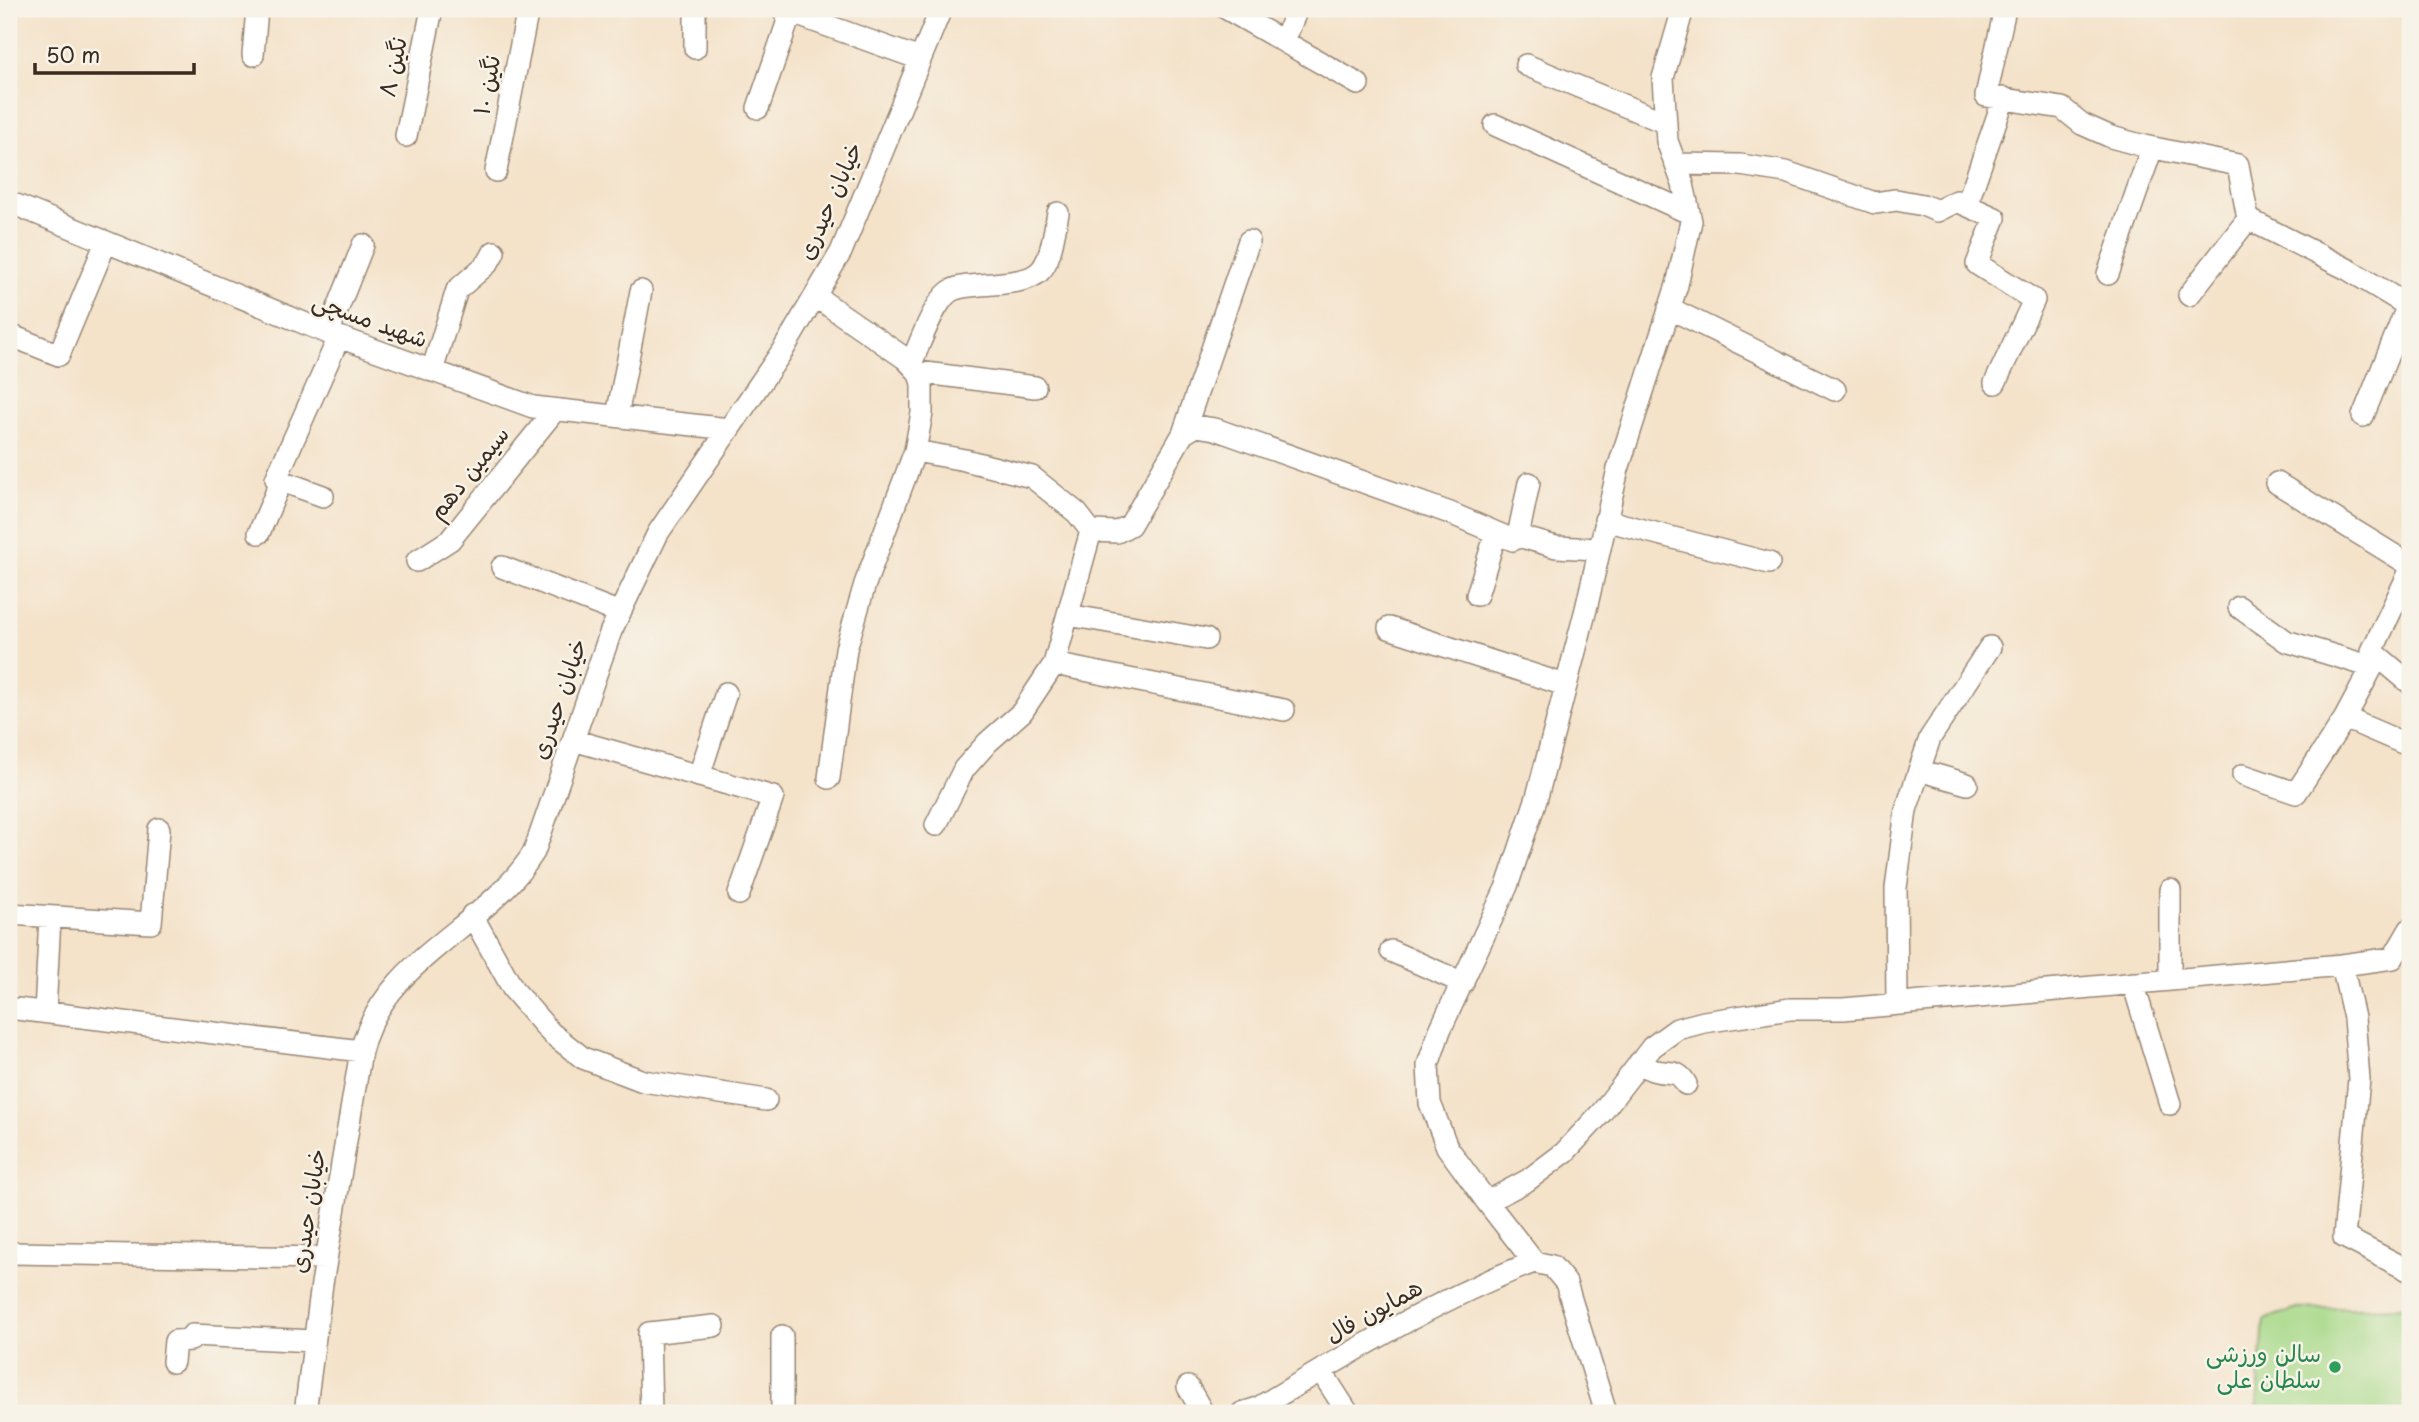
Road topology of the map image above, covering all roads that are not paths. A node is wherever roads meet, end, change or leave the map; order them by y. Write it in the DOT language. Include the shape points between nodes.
graph roads {
  1 [pos="257,9"];
  2 [pos="432,9"];
  3 [pos="528,9"];
  4 [pos="695,9"];
  5 [pos="941,9"];
  6 [pos="1227,9"];
  7 [pos="1297,9"];
  8 [pos="1683,9"];
  9 [pos="2005,9"];
  10 [pos="786,11"];
  11 [pos="1284,41"];
  12 [pos="695,48"];
  13 [pos="253,55"];
  14 [pos="920,59"];
  15 [pos="1526,65"];
  16 [pos="1358,84"];
  17 [pos="2004,99"];
  18 [pos="758,108"];
  19 [pos="1665,123"];
  20 [pos="1494,125"];
  21 [pos="406,136"];
  22 [pos="2152,148"];
  23 [pos="1676,164"];
  24 [pos="496,172"];
  25 [pos="9,202"];
  26 [pos="1967,204"];
  27 [pos="1058,213"];
  28 [pos="1689,213"];
  29 [pos="2248,219"];
  30 [pos="1249,241"];
  31 [pos="106,242"];
  32 [pos="363,245"];
  33 [pos="494,252"];
  34 [pos="2108,274"];
  35 [pos="641,291"];
  36 [pos="2189,295"];
  37 [pos="815,296"];
  38 [pos="2409,306"];
  39 [pos="1669,308"];
  40 [pos="333,335"];
  41 [pos="12,336"];
  42 [pos="914,368"];
  43 [pos="432,370"];
  44 [pos="1995,383"];
  45 [pos="1035,387"];
  46 [pos="1835,390"];
  47 [pos="555,410"];
  48 [pos="617,416"];
  49 [pos="2363,416"];
  50 [pos="729,429"];
  51 [pos="1183,434"];
  52 [pos="915,451"];
  53 [pos="281,481"];
  54 [pos="1529,483"];
  55 [pos="2277,483"];
  56 [pos="323,496"];
  57 [pos="1605,520"];
  58 [pos="1091,531"];
  59 [pos="259,533"];
  60 [pos="1496,533"];
  61 [pos="1518,537"];
  62 [pos="1598,549"];
  63 [pos="417,561"];
  64 [pos="1769,563"];
  65 [pos="2410,565"];
  66 [pos="502,567"];
  67 [pos="2410,571"];
  68 [pos="1476,595"];
  69 [pos="2239,607"];
  70 [pos="620,613"];
  71 [pos="1068,615"];
  72 [pos="1389,628"];
  73 [pos="1206,639"];
  74 [pos="1990,647"];
  75 [pos="2375,662"];
  76 [pos="1054,664"];
  77 [pos="2410,682"];
  78 [pos="1565,685"];
  79 [pos="726,693"];
  80 [pos="1284,710"];
  81 [pos="2345,718"];
  82 [pos="573,740"];
  83 [pos="2410,746"];
  84 [pos="1919,770"];
  85 [pos="2243,775"];
  86 [pos="699,776"];
  87 [pos="828,778"];
  88 [pos="1967,784"];
  89 [pos="936,825"];
  90 [pos="159,829"];
  91 [pos="2170,890"];
  92 [pos="739,894"];
  93 [pos="9,914"];
  94 [pos="472,915"];
  95 [pos="50,918"];
  96 [pos="2410,929"];
  97 [pos="1391,951"];
  98 [pos="2401,960"];
  99 [pos="2342,965"];
  100 [pos="2170,980"];
  101 [pos="1463,983"];
  102 [pos="2133,983"];
  103 [pos="1897,1004"];
  104 [pos="17,1009"];
  105 [pos="45,1012"];
  106 [pos="361,1051"];
  107 [pos="1639,1063"];
  108 [pos="1686,1084"];
  109 [pos="766,1100"];
  110 [pos="2170,1104"];
  111 [pos="1487,1202"];
  112 [pos="9,1253"];
  113 [pos="326,1258"];
  114 [pos="1534,1262"];
  115 [pos="2410,1271"];
  116 [pos="714,1326"];
  117 [pos="782,1336"];
  118 [pos="314,1341"];
  119 [pos="173,1362"];
  120 [pos="1321,1371"];
  121 [pos="1188,1387"];
  122 [pos="305,1413"];
  123 [pos="651,1413"];
  124 [pos="782,1413"];
  125 [pos="1203,1413"];
  126 [pos="1242,1413"];
  127 [pos="1348,1413"];
  128 [pos="1606,1413"];
  1 -- 13 [label="street"];
  2 -- 21 [label="street, نگین ۸"];
  3 -- 24 [label="street, نگین ۱۰"];
  4 -- 12 [label="street"];
  5 -- 14 [label="street, خیابان حیدری"];
  6 -- 11 [label="street"];
  7 -- 11 [label="street"];
  8 -- 19 [label="street" via="1662,78"];
  9 -- 17 [label="street" via="1986,96"];
  10 -- 14 [label="street"];
  10 -- 18 [label="street"];
  11 -- 16 [label="street"];
  14 -- 37 [label="street, خیابان حیدری" via="841,252"];
  15 -- 19 [label="street"];
  17 -- 22 [label="street" via="2062,108 2082,124 2111,137"];
  17 -- 26 [label="street"];
  19 -- 23 [label="street"];
  20 -- 28 [label="street"];
  22 -- 29 [label="street" via="2238,165"];
  22 -- 34 [label="street"];
  23 -- 26 [label="street" via="1740,165 1786,172 1875,203 1895,200 1937,211 1957,201"];
  23 -- 28 [label="street"];
  25 -- 31 [label="street, شهید مسچی"];
  26 -- 44 [label="street" via="1996,218 1977,264 2034,300"];
  27 -- 42 [label="street" via="1050,254 1040,274 948,292 937,307"];
  28 -- 39 [label="street" via="1683,259"];
  29 -- 36 [label="street"];
  29 -- 38 [label="street"];
  30 -- 51 [label="street"];
  31 -- 40 [label="street, شهید مسچی"];
  31 -- 41 [label="street" via="59,355"];
  32 -- 40 [label="street"];
  33 -- 43 [label="street" via="457,290"];
  35 -- 48 [label="street"];
  37 -- 42 [label="street"];
  37 -- 50 [label="street, خیابان حیدری"];
  38 -- 49 [label="street"];
  39 -- 46 [label="street"];
  39 -- 57 [label="street"];
  40 -- 43 [label="street, شهید مسچی"];
  40 -- 53 [label="street" via="276,479"];
  42 -- 45 [label="street"];
  42 -- 52 [label="street" via="922,383 923,406"];
  43 -- 47 [label="street, شهید مسچی" via="533,407"];
  47 -- 48 [label="street, شهید مسچی"];
  47 -- 63 [label="street, سیمین دهم" via="450,540"];
  48 -- 50 [label="street, شهید مسچی"];
  50 -- 70 [label="street, خیابان حیدری" via="658,533"];
  51 -- 58 [label="street" via="1130,526 1117,532"];
  51 -- 60 [label="street" via="1196,426 1215,429"];
  52 -- 58 [label="street" via="1032,477 1077,513"];
  52 -- 87 [label="street" via="846,649"];
  53 -- 56 [label="street"];
  53 -- 59 [label="street"];
  54 -- 61 [label="street"];
  55 -- 65 [label="street"];
  57 -- 62 [label="street"];
  57 -- 64 [label="street"];
  58 -- 71 [label="street"];
  60 -- 61 [label="street" via="1513,540"];
  60 -- 68 [label="street"];
  61 -- 62 [label="street" via="1556,547"];
  62 -- 78 [label="street"];
  66 -- 70 [label="street"];
  67 -- 75 [label="street" via="2372,650"];
  69 -- 75 [label="street" via="2286,641"];
  70 -- 82 [label="street, خیابان حیدری"];
  71 -- 73 [label="street"];
  71 -- 76 [label="street"];
  72 -- 78 [label="street"];
  74 -- 84 [label="street" via="1930,738"];
  75 -- 77 [label="street"];
  75 -- 81 [label="street"];
  76 -- 80 [label="street"];
  76 -- 89 [label="street" via="1022,712 964,769"];
  78 -- 101 [label="street" via="1507,886"];
  79 -- 86 [label="street"];
  81 -- 83 [label="street"];
  81 -- 85 [label="street" via="2296,793"];
  82 -- 86 [label="street"];
  82 -- 94 [label="street, خیابان حیدری" via="534,852 514,879"];
  84 -- 88 [label="street"];
  84 -- 103 [label="street" via="1906,810 1896,888"];
  86 -- 92 [label="street" via="773,797"];
  90 -- 95 [label="street" via="151,923"];
  91 -- 100 [label="street"];
  93 -- 95 [label="street"];
  94 -- 106 [label="street, خیابان حیدری" via="384,997 366,1030"];
  94 -- 109 [label="street" via="513,989 551,1033 583,1058 643,1081"];
  95 -- 105 [label="street"];
  96 -- 98 [label="street"];
  97 -- 101 [label="street"];
  98 -- 99 [label="street"];
  99 -- 100 [label="street"];
  99 -- 115 [label="street" via="2354,1018 2360,1079 2344,1237"];
  100 -- 102 [label="street"];
  101 -- 111 [label="street" via="1428,1065 1430,1103 1447,1147"];
  102 -- 103 [label="street"];
  102 -- 110 [label="street"];
  103 -- 107 [label="street" via="1790,1009 1704,1022 1677,1030 1652,1047"];
  104 -- 105 [label="street"];
  105 -- 106 [label="street"];
  106 -- 113 [label="street, خیابان حیدری"];
  107 -- 108 [label="street" via="1654,1071 1682,1075"];
  107 -- 111 [label="street" via="1565,1153"];
  111 -- 114 [label="street"];
  112 -- 113 [label="street"];
  113 -- 118 [label="street, خیابان حیدری"];
  114 -- 120 [label="street, همایون فال" via="1483,1282"];
  114 -- 128 [label="street" via="1552,1266 1566,1283"];
  116 -- 123 [label="street" via="649,1333"];
  117 -- 124 [label="street"];
  118 -- 119 [label="street" via="192,1335 191,1340 175,1341"];
  118 -- 122 [label="street, خیابان حیدری"];
  120 -- 126 [label="street, همایون فال"];
  120 -- 127 [label="street"];
  121 -- 125 [label="street"];
}
